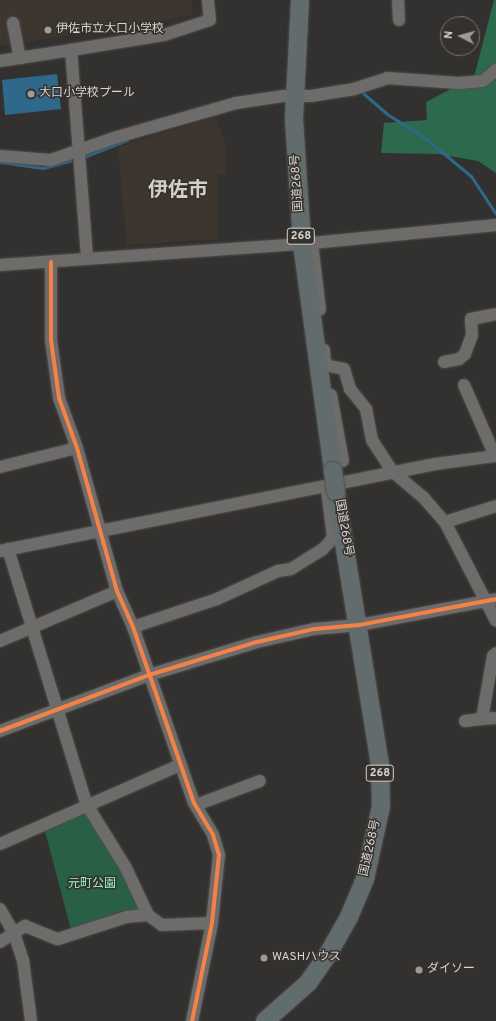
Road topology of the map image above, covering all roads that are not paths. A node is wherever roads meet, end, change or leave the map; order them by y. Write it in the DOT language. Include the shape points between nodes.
graph roads {
  1 [pos="208,0"];
  2 [pos="300,0"];
  3 [pos="398,0"];
  4 [pos="399,20"];
  5 [pos="13,23"];
  6 [pos="71,50"];
  7 [pos="20,58"];
  8 [pos="0,61"];
  9 [pos="496,70"];
  10 [pos="294,96"];
  11 [pos="79,152"];
  12 [pos="0,156"];
  13 [pos="496,225"];
  14 [pos="307,243"];
  15 [pos="87,257"];
  16 [pos="51,262"];
  17 [pos="0,265"];
  18 [pos="496,314"];
  19 [pos="444,362"];
  20 [pos="326,364"];
  21 [pos="464,385"];
  22 [pos="77,448"];
  23 [pos="496,456"];
  24 [pos="0,467"];
  25 [pos="393,472"];
  26 [pos="335,477"];
  27 [pos="496,506"];
  28 [pos="445,522"];
  29 [pos="100,530"];
  30 [pos="4,550"];
  31 [pos="117,591"];
  32 [pos="491,599"];
  33 [pos="496,621"];
  34 [pos="359,625"];
  35 [pos="133,627"];
  36 [pos="31,628"];
  37 [pos="0,641"];
  38 [pos="496,653"];
  39 [pos="149,675"];
  40 [pos="56,709"];
  41 [pos="496,718"];
  42 [pos="482,719"];
  43 [pos="466,721"];
  44 [pos="0,731"];
  45 [pos="180,765"];
  46 [pos="260,781"];
  47 [pos="87,805"];
  48 [pos="196,806"];
  49 [pos="0,844"];
  50 [pos="0,909"];
  51 [pos="148,915"];
  52 [pos="212,923"];
  53 [pos="14,933"];
  54 [pos="0,942"];
  55 [pos="31,1021"];
  56 [pos="192,1021"];
  57 [pos="265,1021"];
  1 -- 6 [label="street" via="210,20 164,35"];
  2 -- 10 [label="highway, 国道268号 / 268"];
  3 -- 4 [label="street"];
  5 -- 7 [label="street"];
  6 -- 7 [label="street"];
  6 -- 11 [label="street"];
  7 -- 8 [label="street"];
  9 -- 10 [label="street" via="483,81 459,83 387,78 354,89"];
  10 -- 11 [label="street" via="236,103 117,137"];
  10 -- 14 [label="highway, 国道268号 / 268"];
  11 -- 12 [label="street" via="36,161"];
  11 -- 15 [label="street"];
  13 -- 14 [label="street"];
  14 -- 15 [label="street"];
  14 -- 20 [label="street"];
  14 -- 26 [label="highway, 国道268号 / 268"];
  15 -- 16 [label="street"];
  16 -- 17 [label="street"];
  16 -- 22 [label="street" via="51,340 59,398"];
  18 -- 19 [label="street" via="471,320 472,335 465,354 459,359"];
  20 -- 25 [label="street" via="344,369 350,389 366,409 372,440"];
  20 -- 26 [label="street"];
  21 -- 23 [label="street"];
  22 -- 24 [label="street"];
  22 -- 29 [label="street"];
  23 -- 25 [label="street"];
  25 -- 26 [label="street"];
  25 -- 28 [label="street" via="423,497"];
  26 -- 29 [label="street"];
  26 -- 34 [label="highway, 国道268号 / 268"];
  26 -- 35 [label="street" via="333,538 322,550 291,569 278,571 217,599"];
  27 -- 28 [label="street"];
  28 -- 32 [label="street"];
  29 -- 30 [label="street"];
  29 -- 31 [label="street"];
  30 -- 36 [label="street"];
  31 -- 35 [label="street"];
  31 -- 36 [label="street"];
  32 -- 33 [label="street"];
  32 -- 34 [label="street"];
  34 -- 39 [label="street" via="314,629 257,642"];
  34 -- 57 [label="highway, 国道268号 / 268" via="380,765 381,806 374,842 365,879 327,956 308,983"];
  35 -- 39 [label="street"];
  36 -- 37 [label="street"];
  36 -- 40 [label="street"];
  38 -- 42 [label="street" via="493,656"];
  39 -- 40 [label="street"];
  39 -- 45 [label="street"];
  40 -- 44 [label="street"];
  40 -- 47 [label="street"];
  41 -- 42 [label="street"];
  42 -- 43 [label="street"];
  45 -- 47 [label="street"];
  45 -- 48 [label="street"];
  46 -- 48 [label="street"];
  47 -- 49 [label="street"];
  47 -- 51 [label="street" via="126,868"];
  48 -- 52 [label="street" via="213,835 219,855"];
  50 -- 53 [label="street"];
  51 -- 52 [label="street" via="162,925"];
  51 -- 53 [label="street" via="120,918 58,939 24,926"];
  52 -- 56 [label="street"];
  53 -- 54 [label="street"];
  53 -- 55 [label="street" via="23,960"];
}
